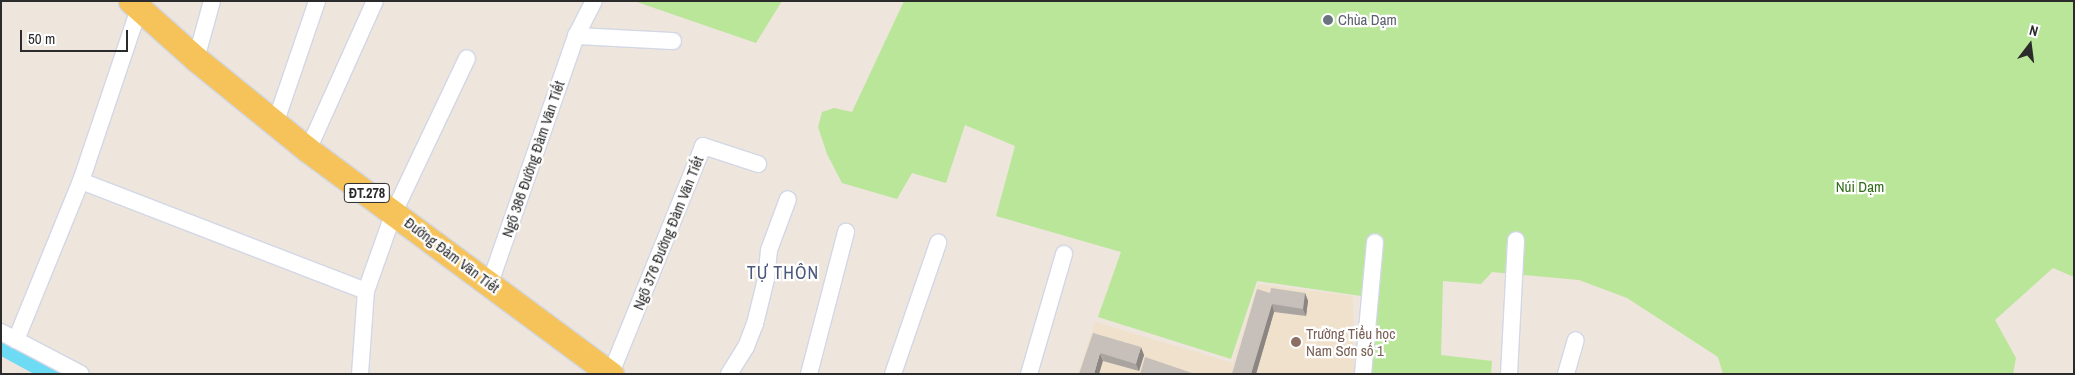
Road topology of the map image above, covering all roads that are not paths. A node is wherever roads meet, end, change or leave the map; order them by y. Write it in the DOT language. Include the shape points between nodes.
graph roads {
  1 [pos="212,1"];
  2 [pos="317,1"];
  3 [pos="375,1"];
  4 [pos="594,1"];
  5 [pos="135,5"];
  6 [pos="576,36"];
  7 [pos="673,41"];
  8 [pos="196,58"];
  9 [pos="467,58"];
  10 [pos="275,124"];
  11 [pos="308,150"];
  12 [pos="758,164"];
  13 [pos="81,180"];
  14 [pos="788,198"];
  15 [pos="394,212"];
  16 [pos="846,232"];
  17 [pos="1516,240"];
  18 [pos="938,242"];
  19 [pos="1375,243"];
  20 [pos="1064,254"];
  21 [pos="490,282"];
  22 [pos="366,291"];
  23 [pos="1,332"];
  24 [pos="16,340"];
  25 [pos="1576,340"];
  26 [pos="611,373"];
  27 [pos="81,374"];
  28 [pos="360,374"];
  29 [pos="729,374"];
  30 [pos="808,374"];
  31 [pos="893,374"];
  32 [pos="1029,374"];
  33 [pos="1363,374"];
  34 [pos="1509,374"];
  35 [pos="1566,374"];
  1 -- 8 [label="street"];
  2 -- 10 [label="street"];
  3 -- 11 [label="street"];
  4 -- 6 [label="street, Ngõ 386 Đường Đàm Văn Tiết"];
  5 -- 8 [label="main road, Đường Đàm Văn Tiết / ĐT.278"];
  5 -- 13 [label="street"];
  6 -- 7 [label="street"];
  6 -- 21 [label="street, Ngõ 386 Đường Đàm Văn Tiết"];
  8 -- 10 [label="main road, Đường Đàm Văn Tiết / ĐT.278"];
  9 -- 15 [label="street"];
  10 -- 11 [label="main road, Đường Đàm Văn Tiết / ĐT.278"];
  11 -- 15 [label="main road, Đường Đàm Văn Tiết / ĐT.278"];
  12 -- 26 [label="street, Ngõ 376 Đường Đàm Văn Tiết" via="703,146"];
  13 -- 22 [label="street"];
  13 -- 24 [label="street"];
  14 -- 29 [label="street" via="769,250 755,324 746,348"];
  15 -- 21 [label="main road, Đường Đàm Văn Tiết / ĐT.278"];
  15 -- 22 [label="street"];
  16 -- 30 [label="street"];
  17 -- 34 [label="street"];
  18 -- 31 [label="street"];
  19 -- 33 [label="street"];
  20 -- 32 [label="street"];
  21 -- 26 [label="main road, Đường Đàm Văn Tiết / ĐT.278"];
  22 -- 28 [label="street"];
  23 -- 24 [label="street"];
  24 -- 27 [label="street"];
  25 -- 35 [label="street"];
}
